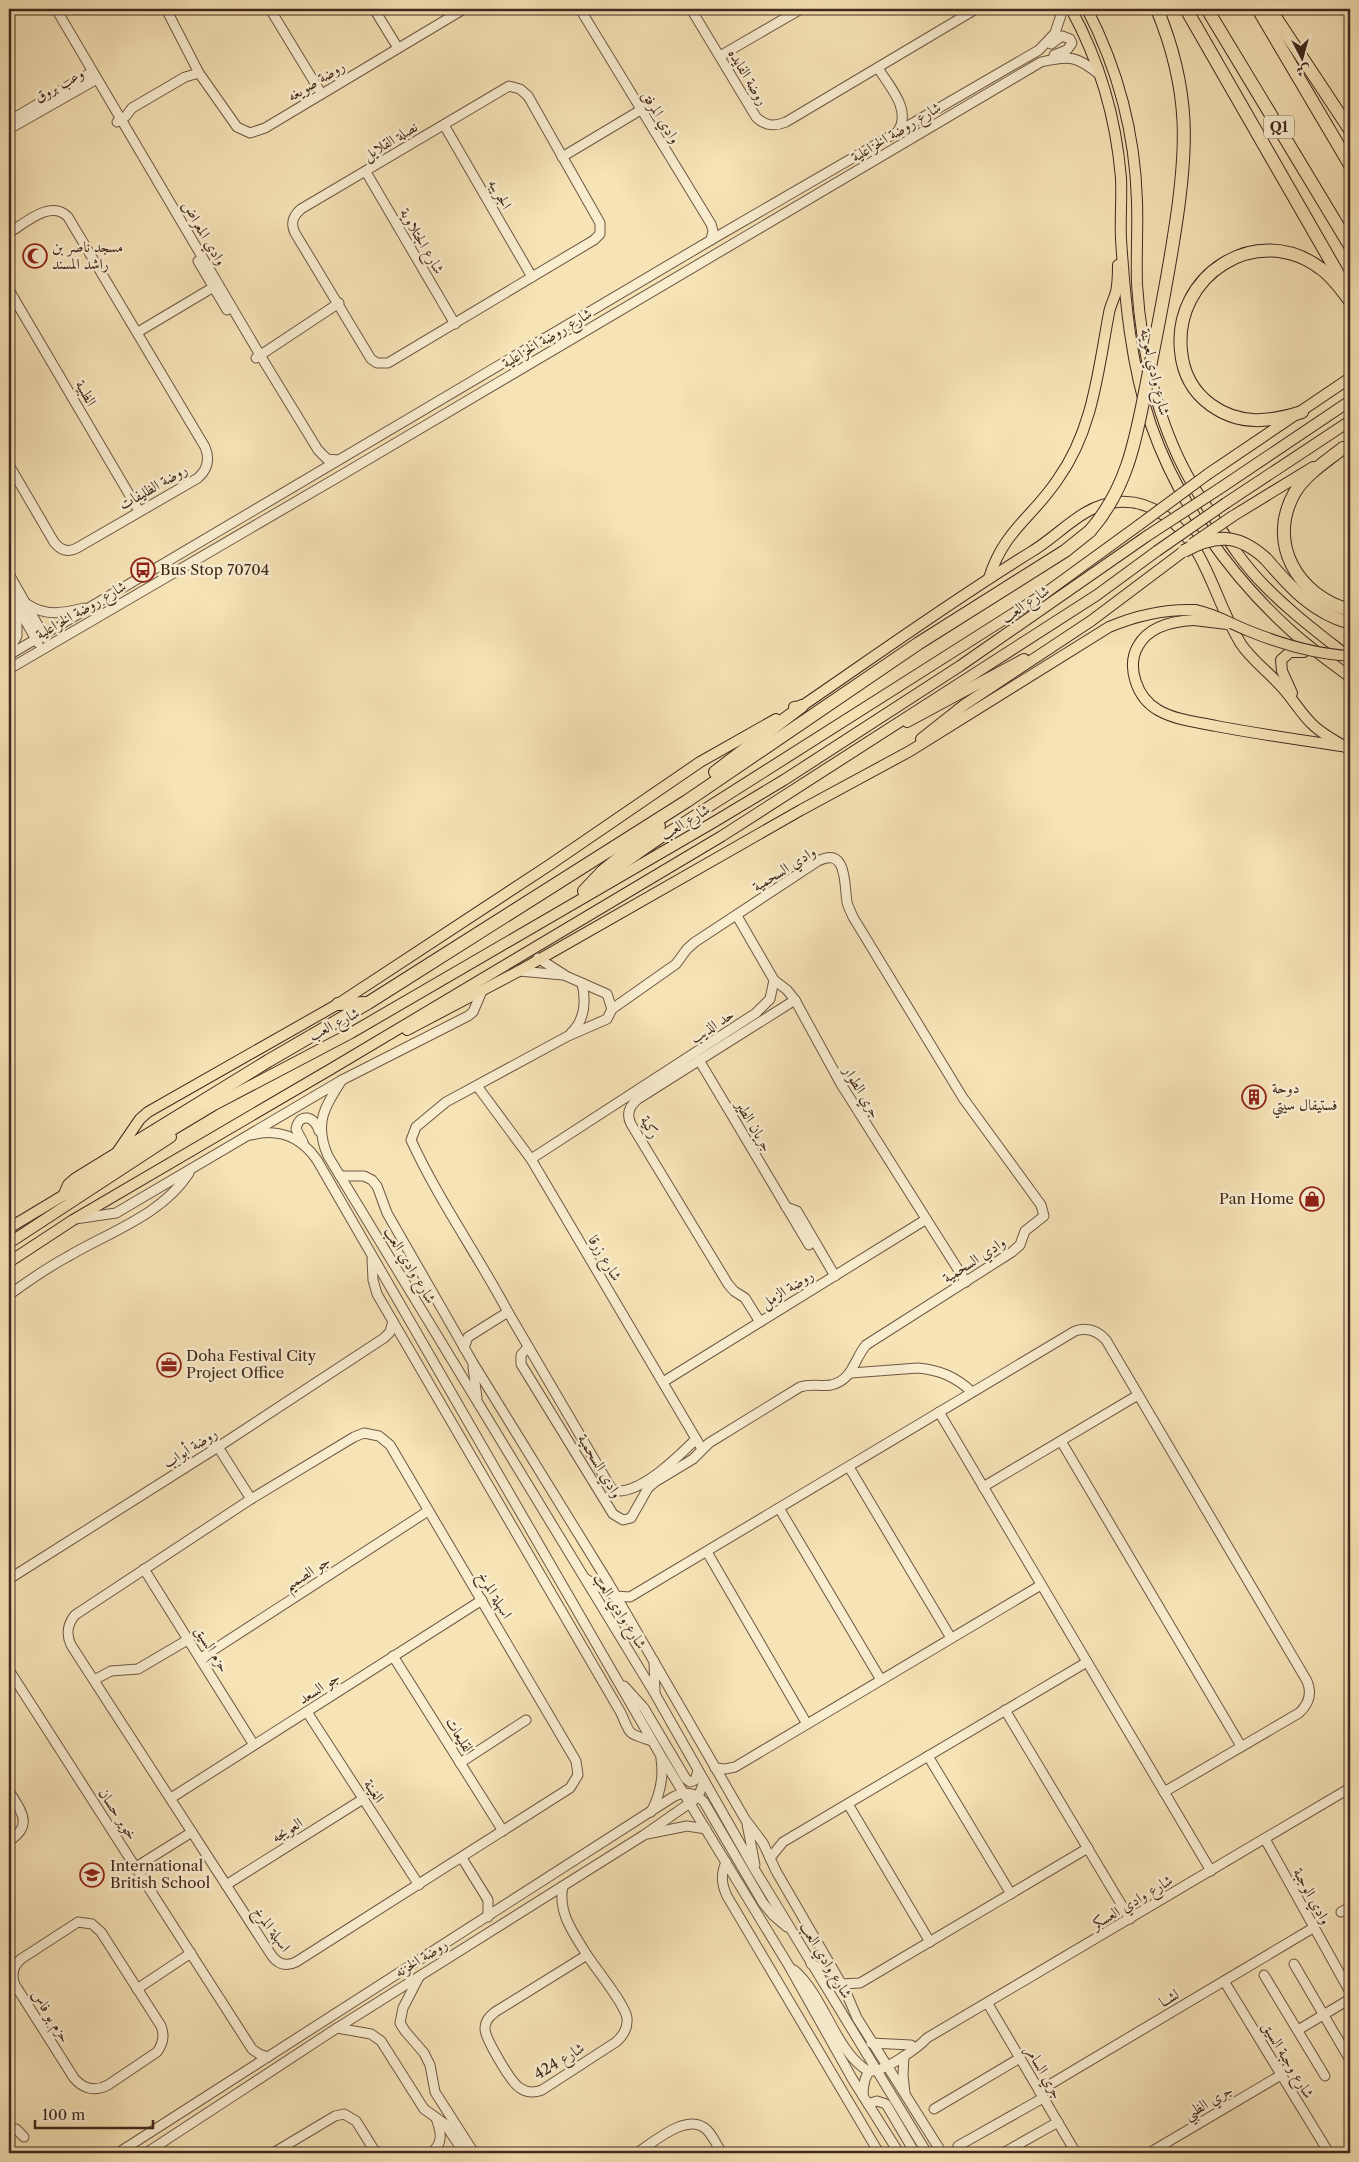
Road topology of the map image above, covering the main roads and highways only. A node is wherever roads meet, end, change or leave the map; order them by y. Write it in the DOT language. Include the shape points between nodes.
graph roads {
  1 [pos="1071,9"];
  2 [pos="1087,9"];
  3 [pos="1157,9"];
  4 [pos="1186,9"];
  5 [pos="1207,9"];
  6 [pos="1258,9"];
  7 [pos="1270,9"];
  8 [pos="1350,130"];
  9 [pos="1350,165"];
  10 [pos="1121,237"];
  11 [pos="1350,246"];
  12 [pos="1350,300"];
  13 [pos="1350,378"];
  14 [pos="1350,401"];
  15 [pos="1302,412"];
  16 [pos="1350,422"];
  17 [pos="1347,446"];
  18 [pos="1184,551"];
  19 [pos="989,578"];
  20 [pos="1350,610"];
  21 [pos="1195,615"];
  22 [pos="1350,623"];
  23 [pos="1037,657"];
  24 [pos="1324,657"];
  25 [pos="1350,657"];
  26 [pos="1350,677"];
  27 [pos="1298,705"];
  28 [pos="802,706"];
  29 [pos="874,737"];
  30 [pos="910,751"];
  31 [pos="687,801"];
  32 [pos="661,816"];
  33 [pos="584,891"];
  34 [pos="563,911"];
  35 [pos="368,1003"];
  36 [pos="338,1004"];
  37 [pos="331,1069"];
  38 [pos="214,1105"];
  39 [pos="114,1156"];
  40 [pos="65,1194"];
  41 [pos="9,1228"];
  42 [pos="9,1243"];
  43 [pos="9,1262"];
  1 -- 10 [label="main road, شارع وادي لعوينة" via="1101,76 1110,109 1121,179"];
  2 -- 25 [label="main road, شارع وادي لعوينة" via="1114,70 1129,127 1137,202 1136,263 1141,325 1156,393 1171,440 1194,487 1248,566 1286,606"];
  3 -- 31 [label="highway, bridge" via="1179,75 1185,123 1183,179 1147,384 1129,462 1114,499 1090,531 1065,551 851,688"];
  4 -- 12 [label="highway" via="1336,270"];
  5 -- 11 [label="highway, Q1"];
  6 -- 9 [label="highway"];
  7 -- 8 [label="highway"];
  10 -- 19 [label="main road" via="1116,291 1082,435 1057,481 1006,540"];
  10 -- 24 [label="main road, شارع وادي لعوينة" via="1132,346 1151,423 1165,459 1195,516 1235,571 1288,628"];
  12 -- 15 [label="highway" via="1319,267 1296,256 1270,251 1245,254 1221,264 1202,280 1188,302 1180,335 1182,357 1190,382 1207,402 1218,410 1248,420 1270,420"];
  13 -- 15 [label="main road"];
  14 -- 34 [label="main road, شارع العب, bridge" via="833,748"];
  15 -- 33 [label="main road, bridge" via="1208,474 1037,599 669,832"];
  16 -- 29 [label="main road, شارع العب, bridge" via="1226,503 1097,595"];
  17 -- 18 [label="main road, bridge" via="1233,516"];
  17 -- 20 [label="highway" via="1308,476 1296,491 1287,511 1284,534 1291,564 1306,586 1331,603"];
  18 -- 22 [label="highway, bridge" via="1202,542 1222,538 1247,544 1308,603"];
  18 -- 23 [label="main road"];
  19 -- 27 [label="main road" via="1096,507 1119,502 1146,506 1166,516 1188,536 1250,657"];
  19 -- 28 [label="main road"];
  21 -- 25 [label="main road, bridge" via="1209,613 1235,626 1302,649"];
  21 -- 27 [label="main road" via="1158,627 1137,647 1133,659 1137,686 1156,709 1181,719 1344,747 1313,725"];
  21 -- 30 [label="main road" via="1155,612 1109,627"];
  23 -- 29 [label="main road" via="1021,660 920,716"];
  23 -- 30 [label="main road" via="949,716"];
  24 -- 26 [label="main road, شارع وادي لعوينة"];
  24 -- 27 [label="main road" via="1295,651 1286,653 1281,660 1284,677"];
  28 -- 32 [label="highway"];
  28 -- 36 [label="main road" via="700,762"];
  29 -- 37 [label="main road, شارع العب" via="722,836"];
  30 -- 37 [label="main road" via="519,971"];
  31 -- 32 [label="highway"];
  31 -- 33 [label="highway" via="603,871"];
  32 -- 35 [label="highway"];
  33 -- 34 [label="main road"];
  34 -- 38 [label="main road, شارع العب" via="350,1033"];
  35 -- 36 [label="highway"];
  35 -- 39 [label="highway"];
  36 -- 39 [label="main road" via="148,1112"];
  37 -- 43 [label="main road, شارع العب" via="73,1220"];
  38 -- 40 [label="main road, شارع العب"];
  38 -- 42 [label="main road" via="158,1147"];
  39 -- 40 [label="highway" via="72,1182"];
  40 -- 41 [label="main road, شارع العب"];
}
